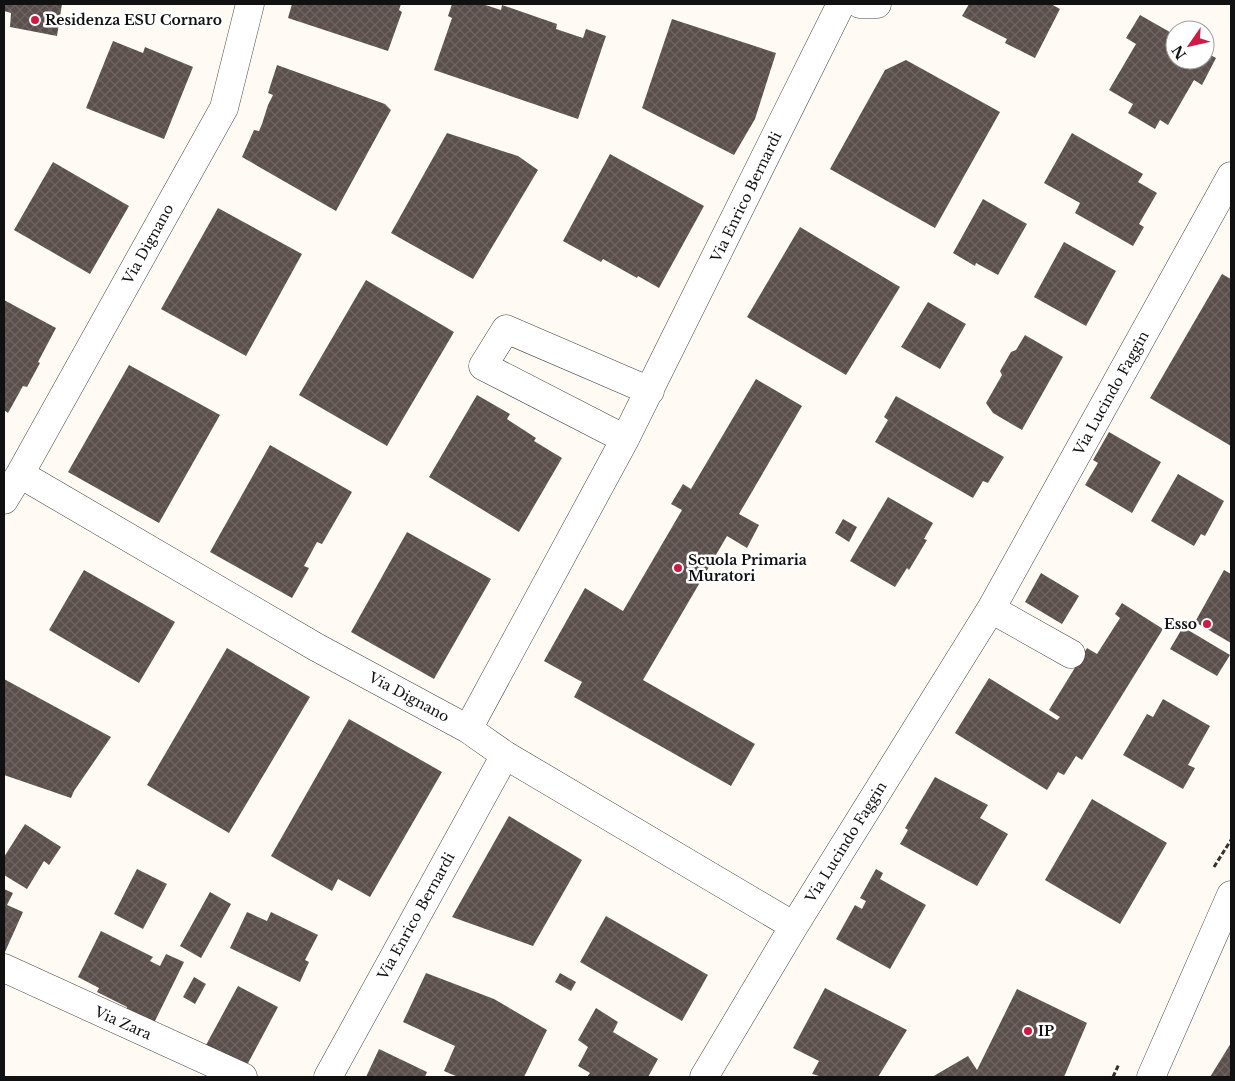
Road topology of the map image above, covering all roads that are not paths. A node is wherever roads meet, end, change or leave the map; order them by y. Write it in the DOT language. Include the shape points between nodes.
graph roads {
  1 [pos="250,4"];
  2 [pos="841,4"];
  3 [pos="860,4"];
  4 [pos="877,4"];
  5 [pos="1231,176"];
  6 [pos="650,390"];
  7 [pos="626,440"];
  8 [pos="20,474"];
  9 [pos="4,500"];
  10 [pos="991,609"];
  11 [pos="1071,654"];
  12 [pos="468,729"];
  13 [pos="504,755"];
  14 [pos="1231,895"];
  15 [pos="794,926"];
  16 [pos="4,968"];
  17 [pos="243,1077"];
  18 [pos="328,1077"];
  19 [pos="704,1077"];
  20 [pos="1151,1077"];
  1 -- 8 [label="street, Via Dignano" via="224,108"];
  2 -- 6 [label="street, Via Enrico Bernardi"];
  3 -- 4 [label="street"];
  5 -- 10 [label="street, Via Lucindo Faggin"];
  6 -- 7 [label="street, Via Enrico Bernardi"];
  6 -- 7 [label="street" via="506,330 483,366"];
  7 -- 12 [label="street, Via Enrico Bernardi"];
  8 -- 9 [label="street, Via Dignano"];
  8 -- 12 [label="street, Via Dignano" via="316,647"];
  10 -- 11 [label="street"];
  10 -- 15 [label="street, Via Lucindo Faggin"];
  12 -- 13 [label="street, Via Dignano"];
  13 -- 15 [label="street, Via Dignano"];
  13 -- 18 [label="street, Via Enrico Bernardi"];
  14 -- 20 [label="street"];
  15 -- 19 [label="street, Via Lucindo Faggin"];
  16 -- 17 [label="street, Via Zara"];
}
